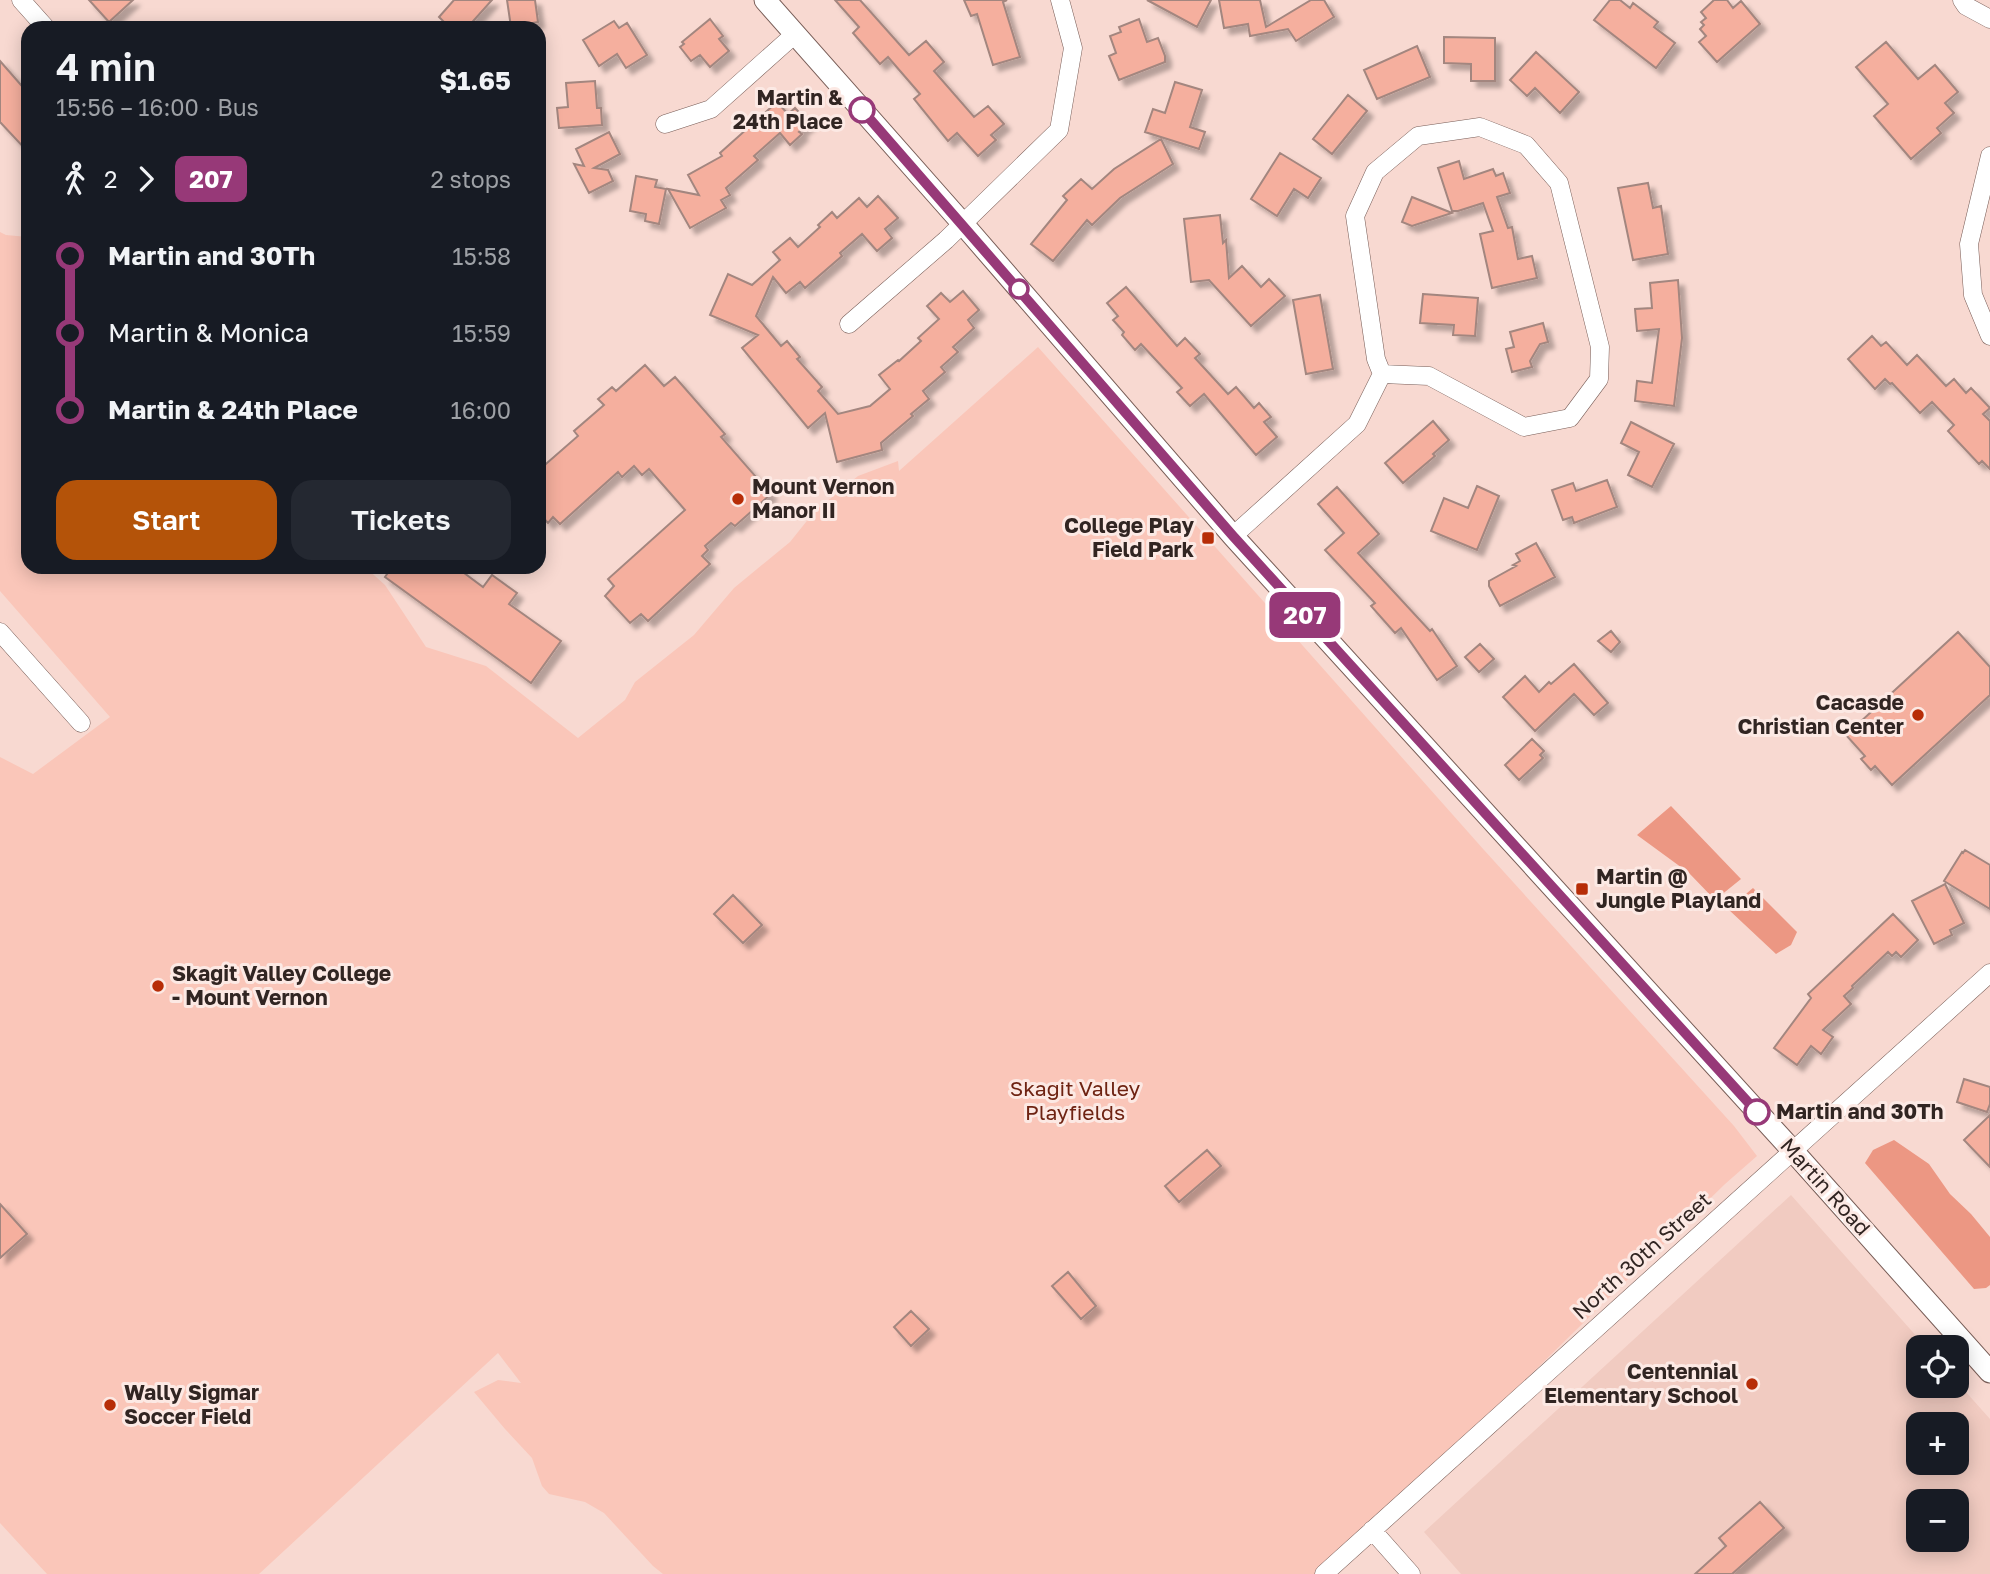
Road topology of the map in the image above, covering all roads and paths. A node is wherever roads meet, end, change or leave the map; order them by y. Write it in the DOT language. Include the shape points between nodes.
graph roads {
  1 [pos="22,0"];
  2 [pos="765,0"];
  3 [pos="1059,0"];
  4 [pos="1962,0"];
  5 [pos="1990,19"];
  6 [pos="40,21"];
  7 [pos="795,34"];
  8 [pos="665,124"];
  9 [pos="1990,156"];
  10 [pos="963,224"];
  11 [pos="849,324"];
  12 [pos="1990,336"];
  13 [pos="1382,374"];
  14 [pos="1233,536"];
  15 [pos="0,632"];
  16 [pos="80,723"];
  17 [pos="1990,973"];
  18 [pos="1793,1152"];
  19 [pos="1990,1372"];
  20 [pos="1372,1530"];
  21 [pos="1324,1574"];
  22 [pos="1411,1574"];
  1 -- 6 [label="street"];
  2 -- 7 [label="street, Martin Road"];
  3 -- 10 [label="street" via="1073,47 1059,130"];
  4 -- 5 [label="street"];
  7 -- 8 [label="street" via="711,109"];
  7 -- 10 [label="street, Martin Road"];
  9 -- 12 [label="street" via="1969,244 1973,295"];
  10 -- 11 [label="street"];
  10 -- 14 [label="street, Martin Road"];
  13 -- 13 [label="street" via="1355,216 1375,172 1418,136 1480,127 1526,145 1559,183 1600,347 1599,379 1570,418 1524,427 1429,376"];
  13 -- 14 [label="street" via="1357,424"];
  14 -- 18 [label="street, Martin Road"];
  15 -- 16 [label="street"];
  17 -- 18 [label="street, North 30th Street"];
  18 -- 19 [label="street, Martin Road"];
  18 -- 20 [label="street, North 30th Street"];
  20 -- 21 [label="street, North 30th Street"];
  20 -- 22 [label="street"];
}
